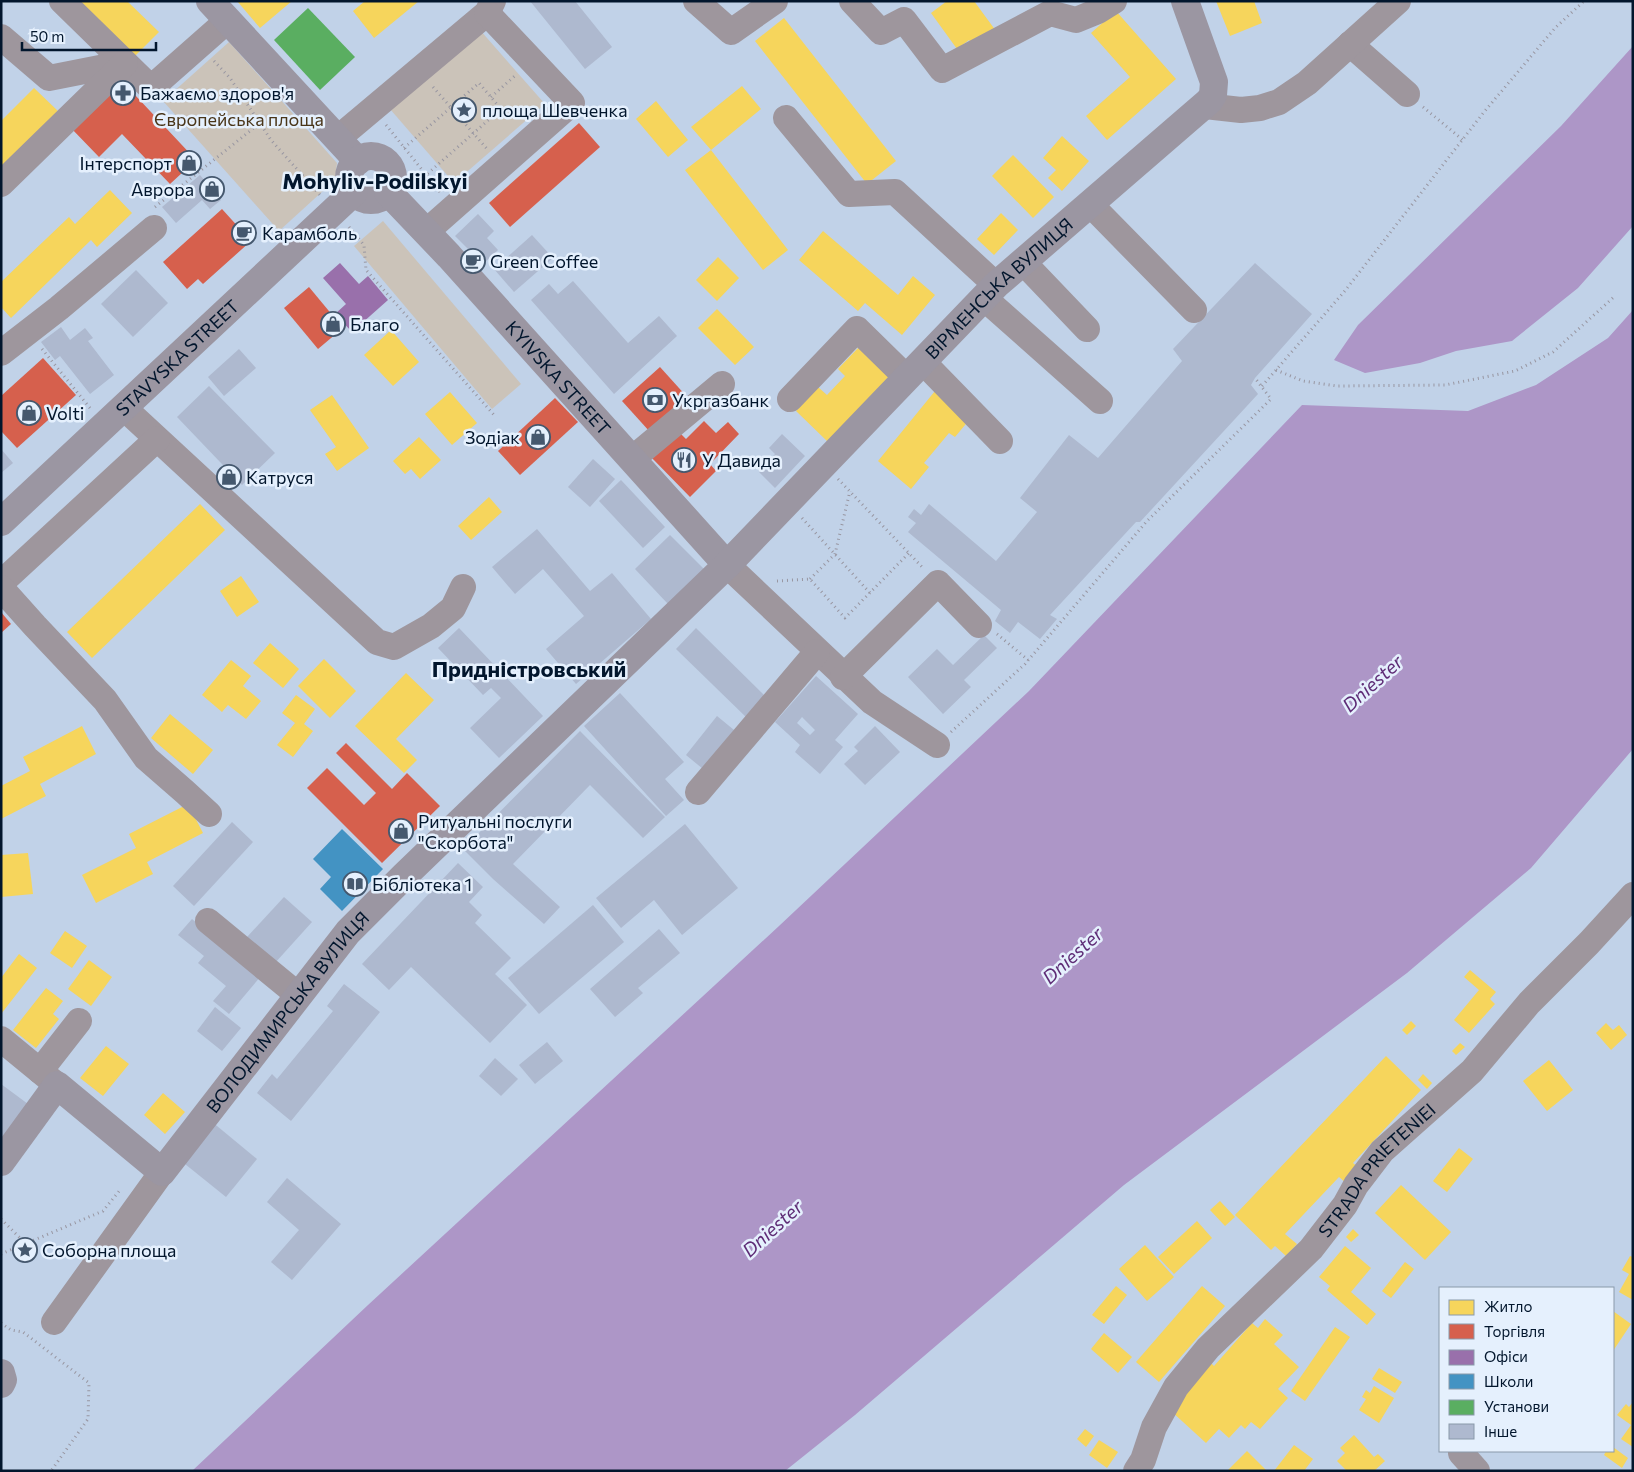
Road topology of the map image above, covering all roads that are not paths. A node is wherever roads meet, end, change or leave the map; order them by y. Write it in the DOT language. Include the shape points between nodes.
graph roads {
  1 [pos="62,1"];
  2 [pos="696,1"];
  3 [pos="775,1"];
  4 [pos="852,1"];
  5 [pos="1114,1"];
  6 [pos="1185,1"];
  7 [pos="1398,1"];
  8 [pos="490,7"];
  9 [pos="218,11"];
  10 [pos="1,37"];
  11 [pos="1350,44"];
  12 [pos="125,63"];
  13 [pos="1408,94"];
  14 [pos="1205,106"];
  15 [pos="786,118"];
  16 [pos="338,139"];
  17 [pos="358,161"];
  18 [pos="1,184"];
  19 [pos="354,192"];
  20 [pos="388,192"];
  21 [pos="1090,204"];
  22 [pos="154,228"];
  23 [pos="427,231"];
  24 [pos="1023,262"];
  25 [pos="990,292"];
  26 [pos="1194,310"];
  27 [pos="1087,328"];
  28 [pos="1,353"];
  29 [pos="915,370"];
  30 [pos="722,384"];
  31 [pos="790,399"];
  32 [pos="1100,401"];
  33 [pos="124,408"];
  34 [pos="157,439"];
  35 [pos="1000,441"];
  36 [pos="632,460"];
  37 [pos="1,522"];
  38 [pos="737,574"];
  39 [pos="1,583"];
  40 [pos="463,587"];
  41 [pos="1,588"];
  42 [pos="978,625"];
  43 [pos="817,652"];
  44 [pos="843,676"];
  45 [pos="937,745"];
  46 [pos="698,792"];
  47 [pos="208,814"];
  48 [pos="1633,895"];
  49 [pos="208,921"];
  50 [pos="298,995"];
  51 [pos="79,1021"];
  52 [pos="1,1039"];
  53 [pos="49,1078"];
  54 [pos="1,1162"];
  55 [pos="162,1172"];
  56 [pos="54,1322"];
  57 [pos="1,1373"];
  58 [pos="1,1384"];
  59 [pos="1146,1467"];
  1 -- 12 [label="street"];
  2 -- 3 [label="street" via="731,32"];
  4 -- 5 [label="street" via="880,32 904,20 942,70 1050,13 1076,20"];
  6 -- 14 [label="main road, ВІРМЕНСЬКА ВУЛИЦЯ" via="1214,82 1213,96"];
  7 -- 11 [label="street"];
  8 -- 16 [label="street"];
  8 -- 23 [label="street" via="532,61 572,104"];
  9 -- 12 [label="street" via="151,88"];
  9 -- 16 [label="main road"];
  10 -- 12 [label="street" via="49,78"];
  11 -- 13 [label="street"];
  11 -- 14 [label="street" via="1307,83 1279,102 1240,110"];
  12 -- 18 [label="street"];
  14 -- 21 [label="main road, ВІРМЕНСЬКА ВУЛИЦЯ"];
  15 -- 25 [label="street" via="849,194 895,192"];
  16 -- 17 [label="main road"];
  17 -- 19 [label="main road" via="350,174"];
  17 -- 20 [label="main road" via="370,156 385,161 393,172"];
  19 -- 20 [label="main road" via="369,200 376,200"];
  19 -- 33 [label="main road, STAVYSKA STREET"];
  20 -- 23 [label="main road, KYIVSKA STREET"];
  21 -- 24 [label="main road, ВІРМЕНСЬКА ВУЛИЦЯ"];
  21 -- 26 [label="street"];
  22 -- 28 [label="street"];
  23 -- 36 [label="main road, KYIVSKA STREET"];
  24 -- 25 [label="main road, ВІРМЕНСЬКА ВУЛИЦЯ"];
  24 -- 27 [label="street"];
  25 -- 29 [label="main road, ВІРМЕНСЬКА ВУЛИЦЯ"];
  25 -- 32 [label="street"];
  29 -- 31 [label="street" via="857,329"];
  29 -- 35 [label="street"];
  29 -- 38 [label="main road, ВІРМЕНСЬКА ВУЛИЦЯ" via="788,502"];
  30 -- 36 [label="street"];
  33 -- 34 [label="street"];
  33 -- 37 [label="main road, STAVYSKA STREET"];
  34 -- 39 [label="street"];
  34 -- 40 [label="street" via="377,642 394,647 431,626 453,608"];
  36 -- 38 [label="main road, KYIVSKA STREET"];
  38 -- 43 [label="street"];
  38 -- 50 [label="main road, ВОЛОДИМИРСЬКА ВУЛИЦЯ" via="404,876 348,932"];
  41 -- 47 [label="street" via="105,700 146,758"];
  42 -- 44 [label="street" via="938,583"];
  43 -- 44 [label="street"];
  43 -- 46 [label="street"];
  44 -- 45 [label="street" via="872,702"];
  48 -- 59 [label="street, STRADA PRIETENIEI" via="1529,1003 1472,1071 1382,1151 1311,1249 1208,1348 1176,1387 1154,1427"];
  49 -- 50 [label="street"];
  50 -- 55 [label="main road, ВОЛОДИМИРСЬКА ВУЛИЦЯ"];
  51 -- 53 [label="street"];
  52 -- 53 [label="street"];
  53 -- 54 [label="main road"];
  53 -- 55 [label="main road"];
  55 -- 56 [label="street, ВОЛОДИМИРСЬКА ВУЛИЦЯ"];
  57 -- 58 [label="main road"];
}
